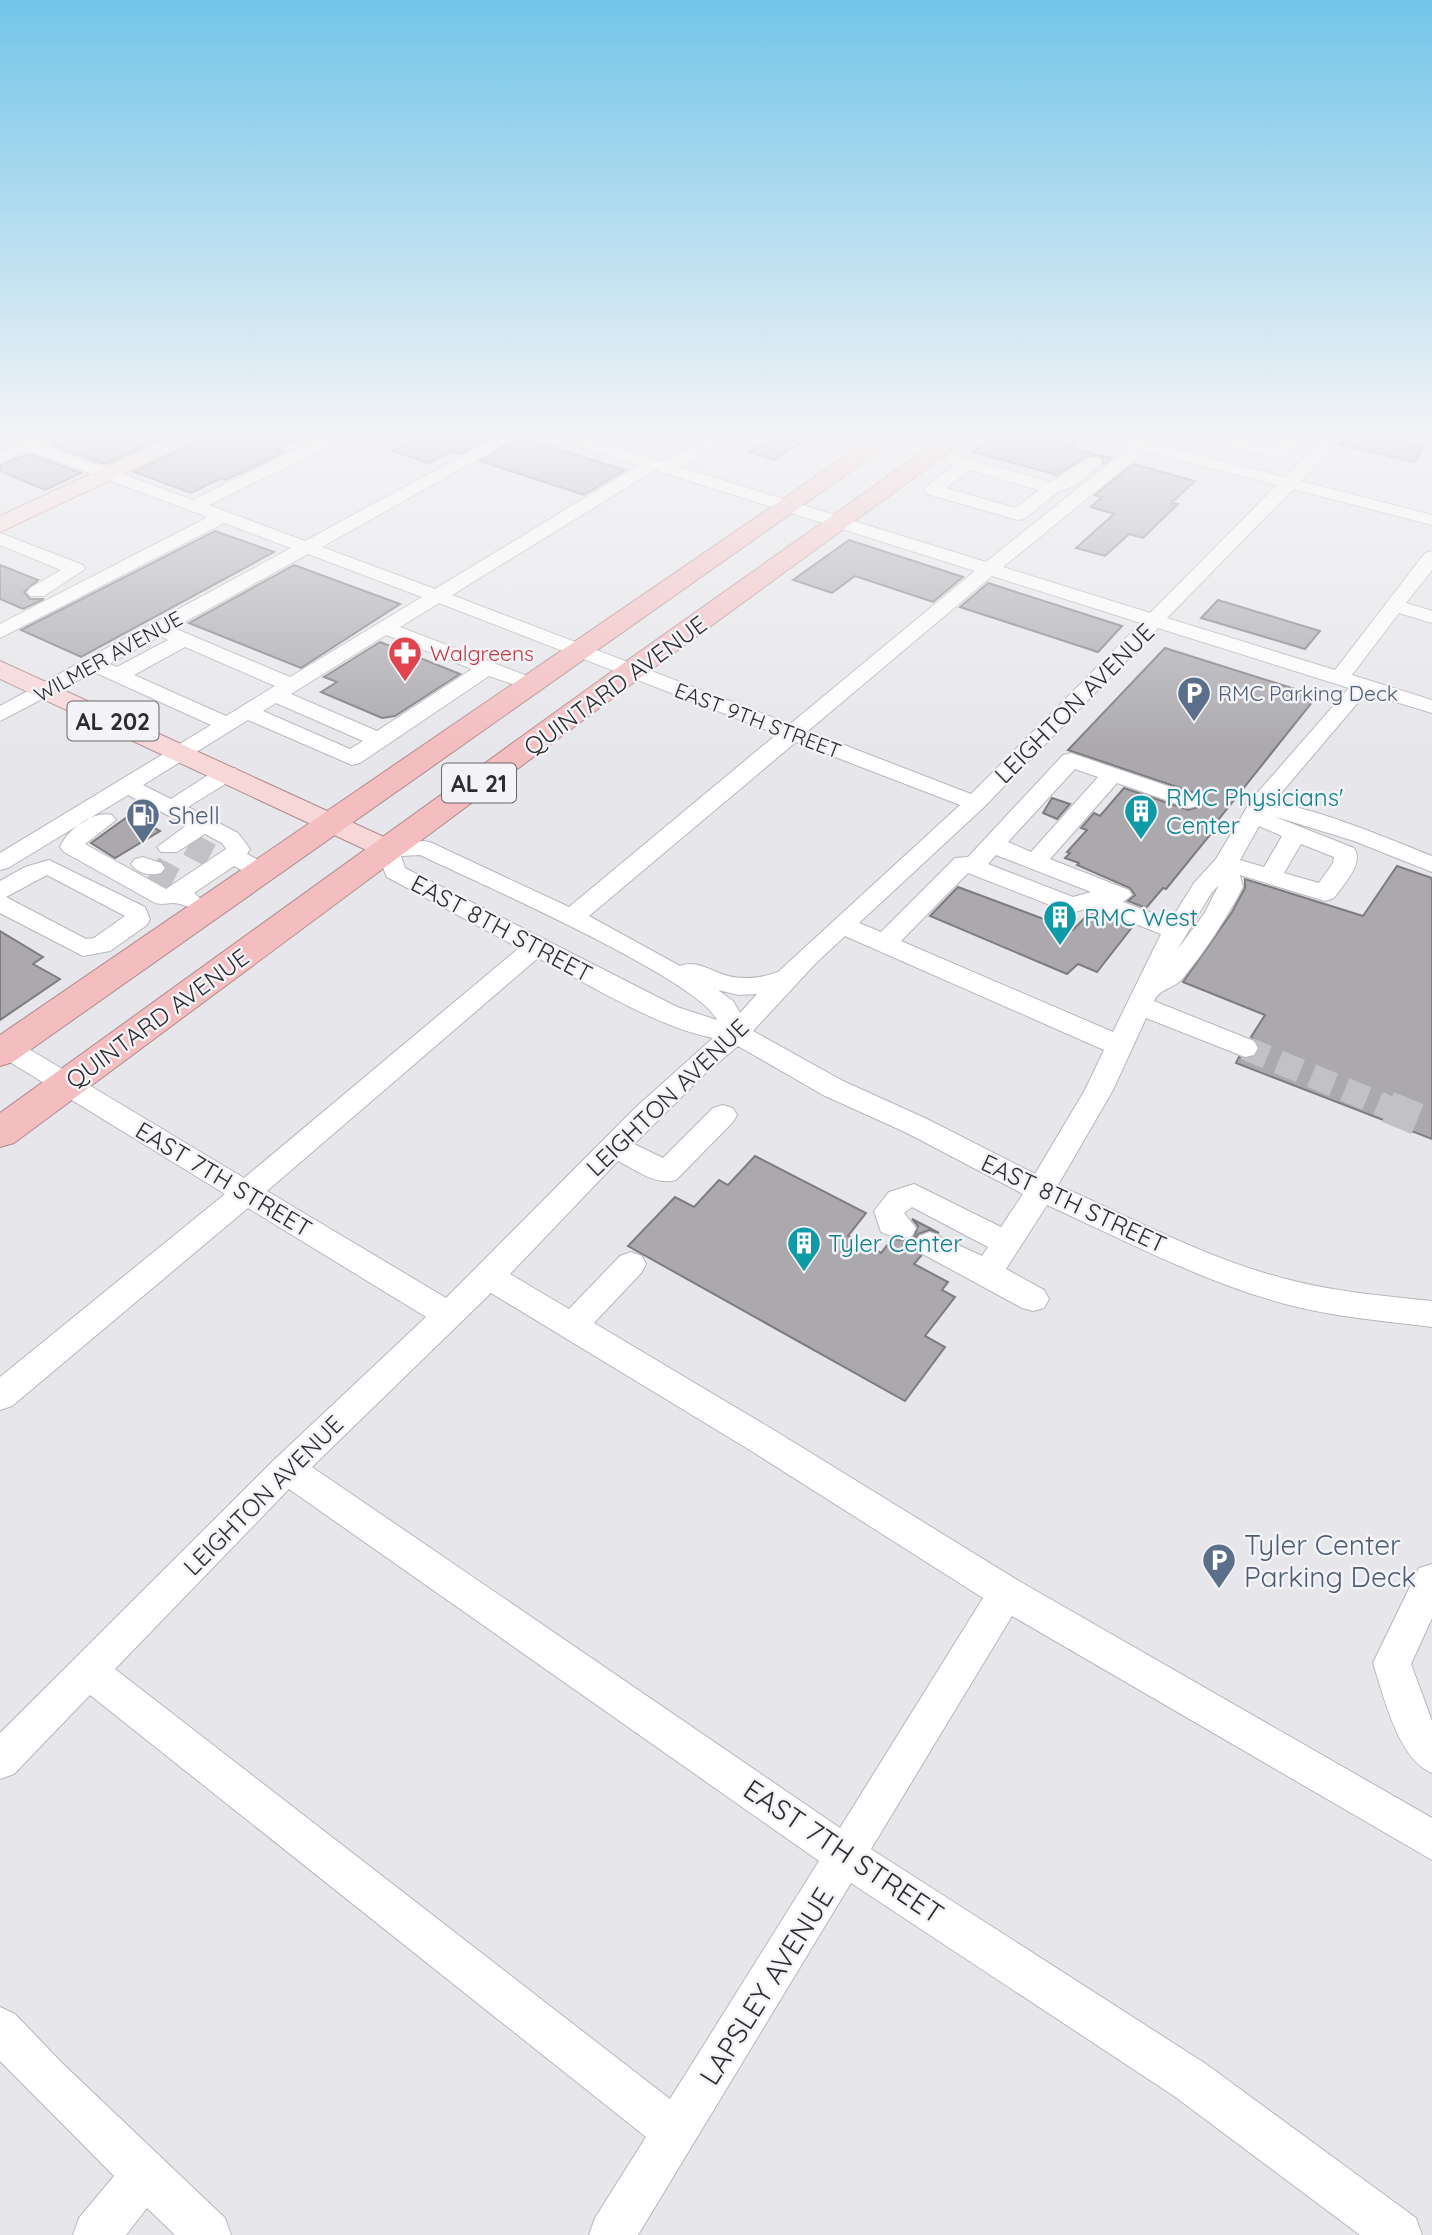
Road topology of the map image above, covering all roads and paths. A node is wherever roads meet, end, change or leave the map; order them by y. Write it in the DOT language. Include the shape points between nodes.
graph roads {
  1 [pos="6,540"];
  2 [pos="179,540"];
  3 [pos="288,540"];
  4 [pos="318,540"];
  5 [pos="533,540"];
  6 [pos="737,540"];
  7 [pos="813,540"];
  8 [pos="897,540"];
  9 [pos="1024,540"];
  10 [pos="1234,540"];
  11 [pos="306,547"];
  12 [pos="1430,562"];
  13 [pos="76,569"];
  14 [pos="989,569"];
  15 [pos="106,580"];
  16 [pos="37,592"];
  17 [pos="437,596"];
  18 [pos="1394,606"];
  19 [pos="1432,617"];
  20 [pos="1156,621"];
  21 [pos="158,628"];
  22 [pos="385,628"];
  23 [pos="0,632"];
  24 [pos="184,639"];
  25 [pos="580,651"];
  26 [pos="93,664"];
  27 [pos="0,668"];
  28 [pos="487,668"];
  29 [pos="631,671"];
  30 [pos="118,676"];
  31 [pos="1351,682"];
  32 [pos="531,684"];
  33 [pos="46,690"];
  34 [pos="283,690"];
  35 [pos="1432,707"];
  36 [pos="247,712"];
  37 [pos="0,715"];
  38 [pos="227,724"];
  39 [pos="794,734"];
  40 [pos="379,740"];
  41 [pos="181,752"];
  42 [pos="227,773"];
  43 [pos="1112,775"];
  44 [pos="135,790"];
  45 [pos="1189,801"];
  46 [pos="1262,802"];
  47 [pos="975,803"];
  48 [pos="172,808"];
  49 [pos="332,824"];
  50 [pos="203,825"];
  51 [pos="1295,834"];
  52 [pos="179,844"];
  53 [pos="993,845"];
  54 [pos="1432,845"];
  55 [pos="387,849"];
  56 [pos="225,859"];
  57 [pos="1035,862"];
  58 [pos="0,863"];
  59 [pos="1226,863"];
  60 [pos="1432,865"];
  61 [pos="972,867"];
  62 [pos="143,871"];
  63 [pos="262,871"];
  64 [pos="1269,878"];
  65 [pos="182,888"];
  66 [pos="0,891"];
  67 [pos="0,903"];
  68 [pos="121,904"];
  69 [pos="207,910"];
  70 [pos="572,917"];
  71 [pos="843,925"];
  72 [pos="1180,925"];
  73 [pos="115,935"];
  74 [pos="885,942"];
  75 [pos="536,947"];
  76 [pos="634,950"];
  77 [pos="146,951"];
  78 [pos="788,978"];
  79 [pos="1143,997"];
  80 [pos="736,1033"];
  81 [pos="1120,1046"];
  82 [pos="2,1048"];
  83 [pos="1245,1048"];
  84 [pos="67,1084"];
  85 [pos="723,1115"];
  86 [pos="0,1133"];
  87 [pos="614,1146"];
  88 [pos="1041,1190"];
  89 [pos="247,1192"];
  90 [pos="901,1228"];
  91 [pos="1006,1243"];
  92 [pos="930,1244"];
  93 [pos="631,1264"];
  94 [pos="987,1273"];
  95 [pos="489,1276"];
  96 [pos="1033,1298"];
  97 [pos="447,1314"];
  98 [pos="1432,1314"];
  99 [pos="572,1326"];
  100 [pos="0,1396"];
  101 [pos="287,1469"];
  102 [pos="1432,1580"];
  103 [pos="1006,1593"];
  104 [pos="89,1671"];
  105 [pos="1432,1754"];
  106 [pos="0,1760"];
  107 [pos="1432,1840"];
  108 [pos="846,1856"];
  109 [pos="0,2029"];
  110 [pos="676,2132"];
  111 [pos="144,2175"];
  112 [pos="96,2235"];
  113 [pos="208,2235"];
  114 [pos="612,2235"];
  115 [pos="1399,2235"];
  1 -- 13 [label="street"];
  2 -- 15 [label="street"];
  3 -- 11 [label="street, EAST 9TH STREET"];
  4 -- 11 [label="street, WILMER AVENUE"];
  5 -- 17 [label="street"];
  6 -- 25 [label="highway, QUINTARD AVENUE / AL 21"];
  7 -- 29 [label="highway, QUINTARD AVENUE / AL 21"];
  8 -- 14 [label="street"];
  9 -- 14 [label="street"];
  10 -- 20 [label="street, LEIGHTON AVENUE"];
  11 -- 17 [label="street, EAST 9TH STREET"];
  11 -- 21 [label="street, WILMER AVENUE"];
  12 -- 18 [label="street"];
  13 -- 15 [label="street"];
  13 -- 16 [label="street"];
  14 -- 20 [label="street"];
  14 -- 39 [label="street"];
  15 -- 23 [label="street"];
  17 -- 22 [label="street"];
  17 -- 25 [label="street, EAST 9TH STREET"];
  18 -- 19 [label="street"];
  18 -- 31 [label="street"];
  20 -- 31 [label="street"];
  20 -- 47 [label="street, LEIGHTON AVENUE"];
  21 -- 24 [label="street"];
  21 -- 26 [label="street, WILMER AVENUE"];
  22 -- 28 [label="street"];
  22 -- 34 [label="street"];
  24 -- 30 [label="street"];
  24 -- 34 [label="street"];
  25 -- 29 [label="street, EAST 9TH STREET"];
  25 -- 32 [label="highway, QUINTARD AVENUE / AL 21"];
  26 -- 30 [label="street"];
  26 -- 33 [label="street, WILMER AVENUE"];
  27 -- 33 [label="main road, AL 202"];
  28 -- 32 [label="street"];
  28 -- 40 [label="street"];
  29 -- 39 [label="street, EAST 9TH STREET"];
  29 -- 55 [label="highway, QUINTARD AVENUE / AL 21"];
  30 -- 38 [label="street"];
  31 -- 35 [label="street"];
  31 -- 46 [label="street"];
  32 -- 49 [label="highway, QUINTARD AVENUE / AL 21"];
  33 -- 37 [label="street, WILMER AVENUE"];
  33 -- 41 [label="main road, AL 202"];
  34 -- 36 [label="street"];
  34 -- 40 [label="street"];
  36 -- 38 [label="street"];
  36 -- 40 [label="street" via="352,758"];
  38 -- 41 [label="street"];
  39 -- 47 [label="street, EAST 9TH STREET"];
  39 -- 70 [label="street"];
  41 -- 42 [label="main road, AL 202"];
  41 -- 44 [label="street"];
  42 -- 48 [label="street"];
  42 -- 49 [label="main road, AL 202"];
  43 -- 45 [label="street"];
  43 -- 53 [label="street" via="1071,760"];
  43 -- 57 [label="street"];
  44 -- 48 [label="street"];
  44 -- 58 [label="street"];
  44 -- 62 [label="street" via="75,839 72,847"];
  46 -- 51 [label="street"];
  46 -- 54 [label="street"];
  46 -- 59 [label="street"];
  46 -- 60 [label="street"];
  47 -- 71 [label="street, LEIGHTON AVENUE"];
  48 -- 50 [label="street"];
  49 -- 55 [label="main road, AL 202"];
  49 -- 63 [label="highway, QUINTARD AVENUE / AL 21"];
  50 -- 52 [label="street"];
  50 -- 56 [label="street" via="230,838 238,849"];
  51 -- 64 [label="street"];
  51 -- 64 [label="street" via="1346,853 1345,863 1325,893"];
  53 -- 57 [label="street"];
  53 -- 61 [label="street"];
  55 -- 70 [label="street, EAST 8TH STREET" via="424,848"];
  55 -- 75 [label="street, EAST 8TH STREET" via="395,872"];
  55 -- 84 [label="highway, QUINTARD AVENUE / AL 21"];
  56 -- 63 [label="street"];
  56 -- 65 [label="street"];
  57 -- 72 [label="street"];
  59 -- 64 [label="street"];
  59 -- 72 [label="street" via="1203,888"];
  59 -- 79 [label="street" via="1231,887 1215,917 1171,976"];
  61 -- 72 [label="street" via="1072,905 1094,899"];
  61 -- 74 [label="street" via="963,863"];
  62 -- 65 [label="street" via="164,898"];
  62 -- 68 [label="street"];
  63 -- 69 [label="highway, QUINTARD AVENUE / AL 21"];
  65 -- 69 [label="street"];
  66 -- 68 [label="street" via="49,867"];
  67 -- 73 [label="street" via="83,948 101,946"];
  68 -- 73 [label="street" via="136,912 138,919"];
  69 -- 77 [label="highway, QUINTARD AVENUE / AL 21"];
  70 -- 76 [label="street, EAST 8TH STREET"];
  71 -- 74 [label="street"];
  71 -- 78 [label="street, LEIGHTON AVENUE"];
  72 -- 79 [label="street"];
  73 -- 77 [label="street"];
  74 -- 81 [label="street"];
  75 -- 80 [label="street, EAST 8TH STREET" via="698,1026"];
  75 -- 89 [label="street"];
  76 -- 78 [label="street" via="735,986 763,987"];
  76 -- 80 [label="street, EAST 8TH STREET" via="724,1007"];
  77 -- 82 [label="highway, QUINTARD AVENUE / AL 21"];
  78 -- 80 [label="street, LEIGHTON AVENUE"];
  79 -- 81 [label="street"];
  79 -- 83 [label="street"];
  80 -- 87 [label="street, LEIGHTON AVENUE"];
  80 -- 88 [label="street, EAST 8TH STREET" via="833,1088"];
  81 -- 88 [label="street" via="1100,1090"];
  82 -- 84 [label="street, EAST 7TH STREET"];
  84 -- 86 [label="highway, QUINTARD AVENUE / AL 21"];
  84 -- 89 [label="street, EAST 7TH STREET"];
  85 -- 87 [label="street" via="666,1172"];
  87 -- 95 [label="street, LEIGHTON AVENUE"];
  88 -- 91 [label="street"];
  88 -- 98 [label="street, EAST 8TH STREET" via="1207,1265 1288,1292"];
  89 -- 97 [label="street, EAST 7TH STREET"];
  89 -- 100 [label="street"];
  90 -- 91 [label="street" via="892,1224 889,1211 899,1200 914,1195"];
  91 -- 94 [label="street"];
  92 -- 94 [label="street"];
  93 -- 99 [label="street"];
  94 -- 96 [label="street"];
  95 -- 97 [label="street, LEIGHTON AVENUE"];
  95 -- 99 [label="street"];
  97 -- 101 [label="street, LEIGHTON AVENUE"];
  99 -- 103 [label="street"];
  101 -- 104 [label="street, LEIGHTON AVENUE"];
  101 -- 108 [label="street, EAST 7TH STREET"];
  102 -- 105 [label="street" via="1392,1663 1403,1698"];
  103 -- 107 [label="street"];
  103 -- 108 [label="street, LAPSLEY AVENUE"];
  104 -- 106 [label="street, LEIGHTON AVENUE"];
  104 -- 110 [label="street"];
  108 -- 110 [label="street, LAPSLEY AVENUE"];
  108 -- 115 [label="street, EAST 7TH STREET" via="1190,2080"];
  109 -- 111 [label="street"];
  110 -- 114 [label="street, LAPSLEY AVENUE"];
  111 -- 112 [label="street"];
  111 -- 113 [label="street"];
}
